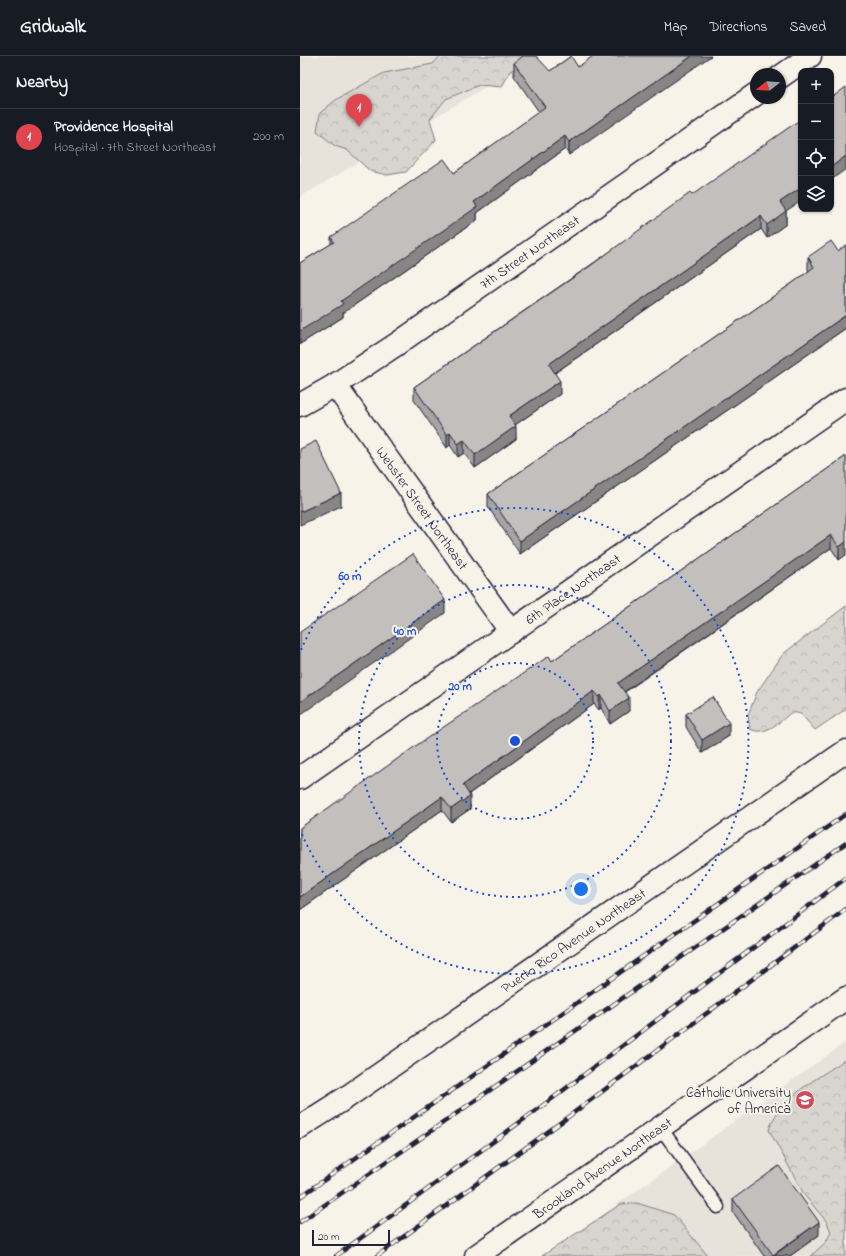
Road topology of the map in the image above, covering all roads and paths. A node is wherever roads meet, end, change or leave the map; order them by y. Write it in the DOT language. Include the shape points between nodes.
graph roads {
  1 [pos="810,56"];
  2 [pos="786,73"];
  3 [pos="750,98"];
  4 [pos="336,384"];
  5 [pos="846,399"];
  6 [pos="300,405"];
  7 [pos="511,632"];
  8 [pos="846,751"];
  9 [pos="300,778"];
  10 [pos="846,998"];
  11 [pos="660,1126"];
  12 [pos="300,1127"];
  13 [pos="718,1206"];
  14 [pos="476,1256"];
  1 -- 2 [label="street"];
  3 -- 4 [label="street, 7th Street Northeast"];
  4 -- 6 [label="street, 7th Street Northeast"];
  4 -- 7 [label="street, Webster Street Northeast"];
  5 -- 7 [label="street, 6th Place Northeast"];
  7 -- 9 [label="street, 6th Place Northeast"];
  8 -- 12 [label="street, Puerto Rico Avenue Northeast" via="347,1098"];
  10 -- 11 [label="street, Brookland Avenue Northeast"];
  11 -- 13 [label="lane"];
  11 -- 14 [label="street, Brookland Avenue Northeast"];
}
